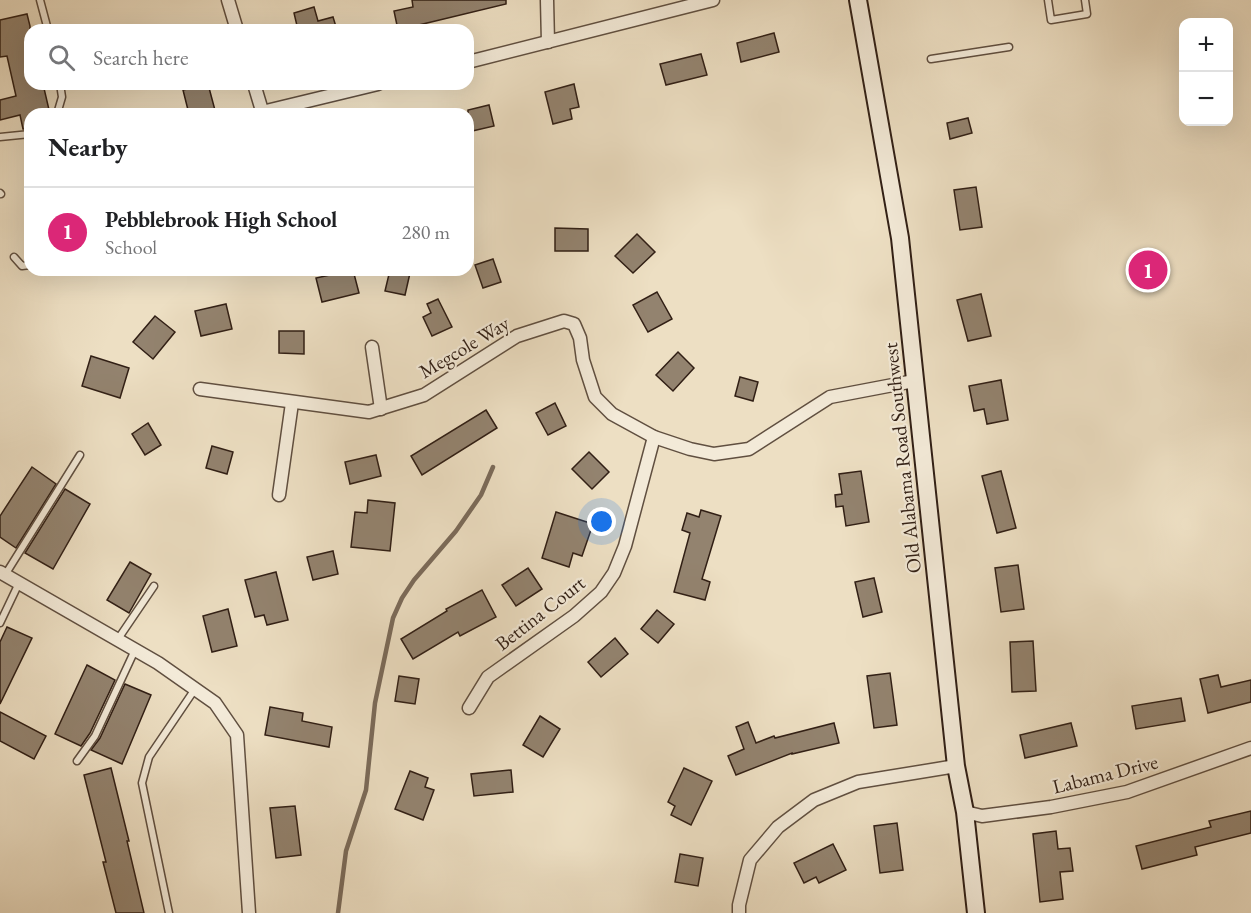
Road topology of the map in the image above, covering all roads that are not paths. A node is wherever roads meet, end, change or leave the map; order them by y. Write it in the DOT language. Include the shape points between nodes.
graph roads {
  1 [pos="40,0"];
  2 [pos="228,0"];
  3 [pos="547,0"];
  4 [pos="713,0"];
  5 [pos="858,0"];
  6 [pos="1048,0"];
  7 [pos="1085,0"];
  8 [pos="46,24"];
  9 [pos="235,24"];
  10 [pos="548,42"];
  11 [pos="1009,47"];
  12 [pos="931,59"];
  13 [pos="474,60"];
  14 [pos="61,90"];
  15 [pos="256,90"];
  16 [pos="354,90"];
  17 [pos="59,108"];
  18 [pos="261,108"];
  19 [pos="283,108"];
  20 [pos="24,135"];
  21 [pos="0,137"];
  22 [pos="14,257"];
  23 [pos="24,266"];
  24 [pos="372,347"];
  25 [pos="914,381"];
  26 [pos="200,389"];
  27 [pos="292,403"];
  28 [pos="381,410"];
  29 [pos="654,437"];
  30 [pos="80,455"];
  31 [pos="279,495"];
  32 [pos="3,574"];
  33 [pos="19,583"];
  34 [pos="154,586"];
  35 [pos="0,623"];
  36 [pos="117,640"];
  37 [pos="135,650"];
  38 [pos="195,689"];
  39 [pos="469,708"];
  40 [pos="1251,748"];
  41 [pos="77,761"];
  42 [pos="956,766"];
  43 [pos="965,812"];
  44 [pos="169,913"];
  45 [pos="249,913"];
  46 [pos="739,913"];
  47 [pos="976,913"];
  1 -- 8 [label="lane"];
  2 -- 9 [label="street"];
  3 -- 10 [label="street"];
  4 -- 10 [label="street"];
  5 -- 25 [label="street, Old Alabama Road Southwest" via="900,237"];
  6 -- 7 [label="lane" via="1051,20 1087,14"];
  10 -- 13 [label="street"];
  11 -- 12 [label="lane"];
  14 -- 17 [label="lane"];
  15 -- 18 [label="street"];
  16 -- 19 [label="street"];
  20 -- 21 [label="lane"];
  22 -- 23 [label="lane"];
  24 -- 28 [label="street"];
  25 -- 29 [label="street, Megcole Way" via="830,397 749,449 714,454"];
  25 -- 42 [label="street, Old Alabama Road Southwest"];
  26 -- 27 [label="street, Megcole Way"];
  27 -- 28 [label="street, Megcole Way"];
  27 -- 31 [label="street"];
  28 -- 29 [label="street, Megcole Way" via="424,395 517,336 564,321 574,324 577,331 595,397 612,414"];
  29 -- 39 [label="street, Bettina Court" via="614,573 601,592 574,616 488,677"];
  30 -- 32 [label="lane"];
  32 -- 33 [label="street"];
  33 -- 35 [label="lane"];
  33 -- 36 [label="street"];
  34 -- 36 [label="lane"];
  36 -- 37 [label="street"];
  37 -- 38 [label="street"];
  37 -- 41 [label="lane" via="95,736"];
  38 -- 44 [label="lane" via="149,757 142,783"];
  38 -- 45 [label="street" via="215,703 237,735"];
  40 -- 43 [label="street, Labama Drive" via="1127,792 982,816"];
  42 -- 43 [label="street, Old Alabama Road Southwest"];
  42 -- 46 [label="street" via="858,782 814,800 778,827 750,860"];
  43 -- 47 [label="street, Old Alabama Road Southwest"];
}
